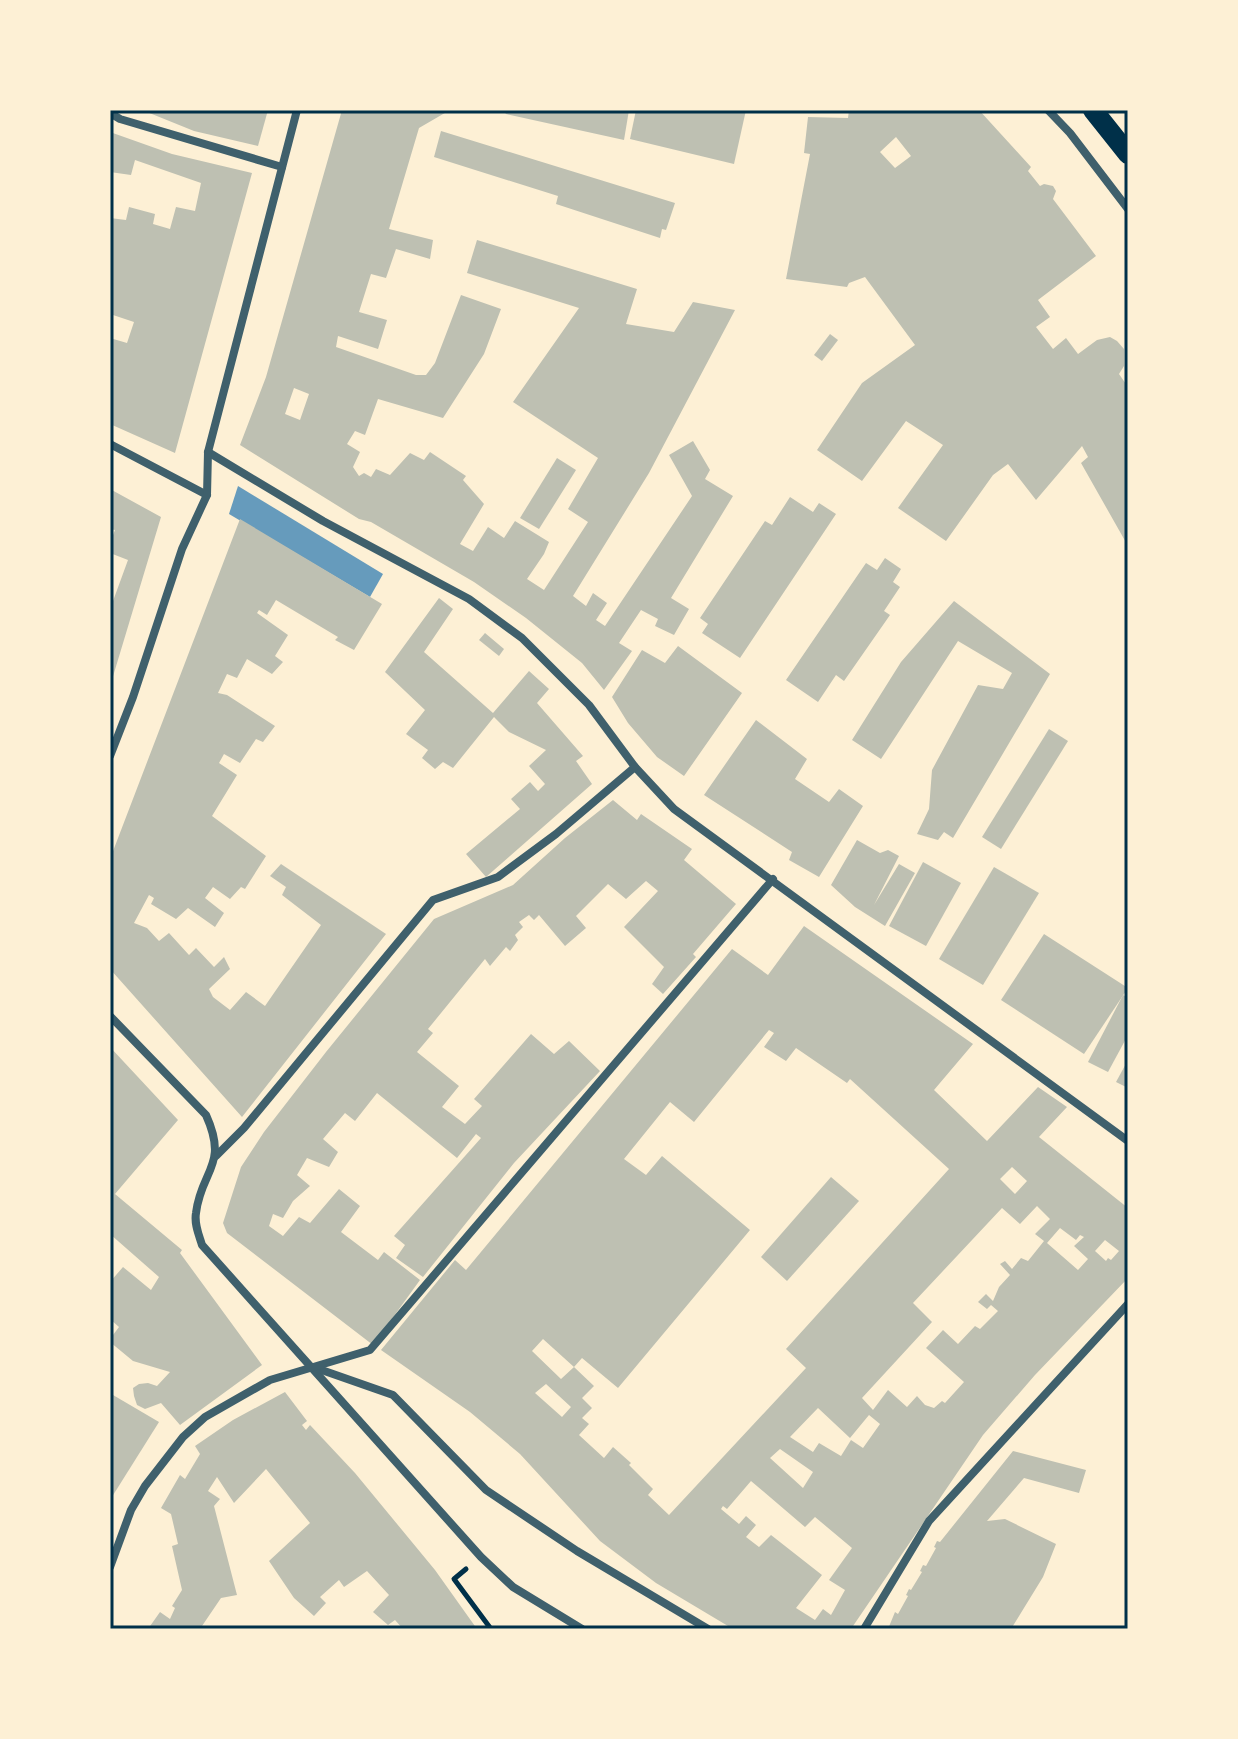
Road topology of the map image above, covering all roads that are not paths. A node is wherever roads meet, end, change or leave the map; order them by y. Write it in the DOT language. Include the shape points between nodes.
graph roads {
  1 [pos="297,110"];
  2 [pos="1048,110"];
  3 [pos="1093,110"];
  4 [pos="110,113"];
  5 [pos="1128,154"];
  6 [pos="282,167"];
  7 [pos="1128,209"];
  8 [pos="110,444"];
  9 [pos="208,452"];
  10 [pos="207,495"];
  11 [pos="110,756"];
  12 [pos="635,767"];
  13 [pos="773,879"];
  14 [pos="110,1016"];
  15 [pos="1128,1141"];
  16 [pos="216,1156"];
  17 [pos="1128,1304"];
  18 [pos="313,1367"];
  19 [pos="110,1567"];
  20 [pos="582,1629"];
  21 [pos="708,1629"];
  22 [pos="864,1629"];
  1 -- 6 [label="street"];
  2 -- 7 [label="street"];
  3 -- 5 [label="main road"];
  4 -- 6 [label="street"];
  6 -- 9 [label="street"];
  8 -- 10 [label="street"];
  9 -- 10 [label="street"];
  9 -- 12 [label="street" via="469,599 522,638 589,705"];
  10 -- 11 [label="street" via="182,549"];
  12 -- 13 [label="street" via="674,809"];
  12 -- 16 [label="street" via="498,877 433,900"];
  13 -- 15 [label="street"];
  13 -- 18 [label="street" via="370,1350"];
  14 -- 16 [label="street" via="206,1115"];
  16 -- 18 [label="street" via="196,1214 202,1245"];
  17 -- 22 [label="street" via="929,1521"];
  18 -- 19 [label="street" via="250,1390 183,1437 131,1510"];
  18 -- 20 [label="street" via="481,1557 513,1587"];
  18 -- 21 [label="street" via="393,1395 486,1490"];
}
